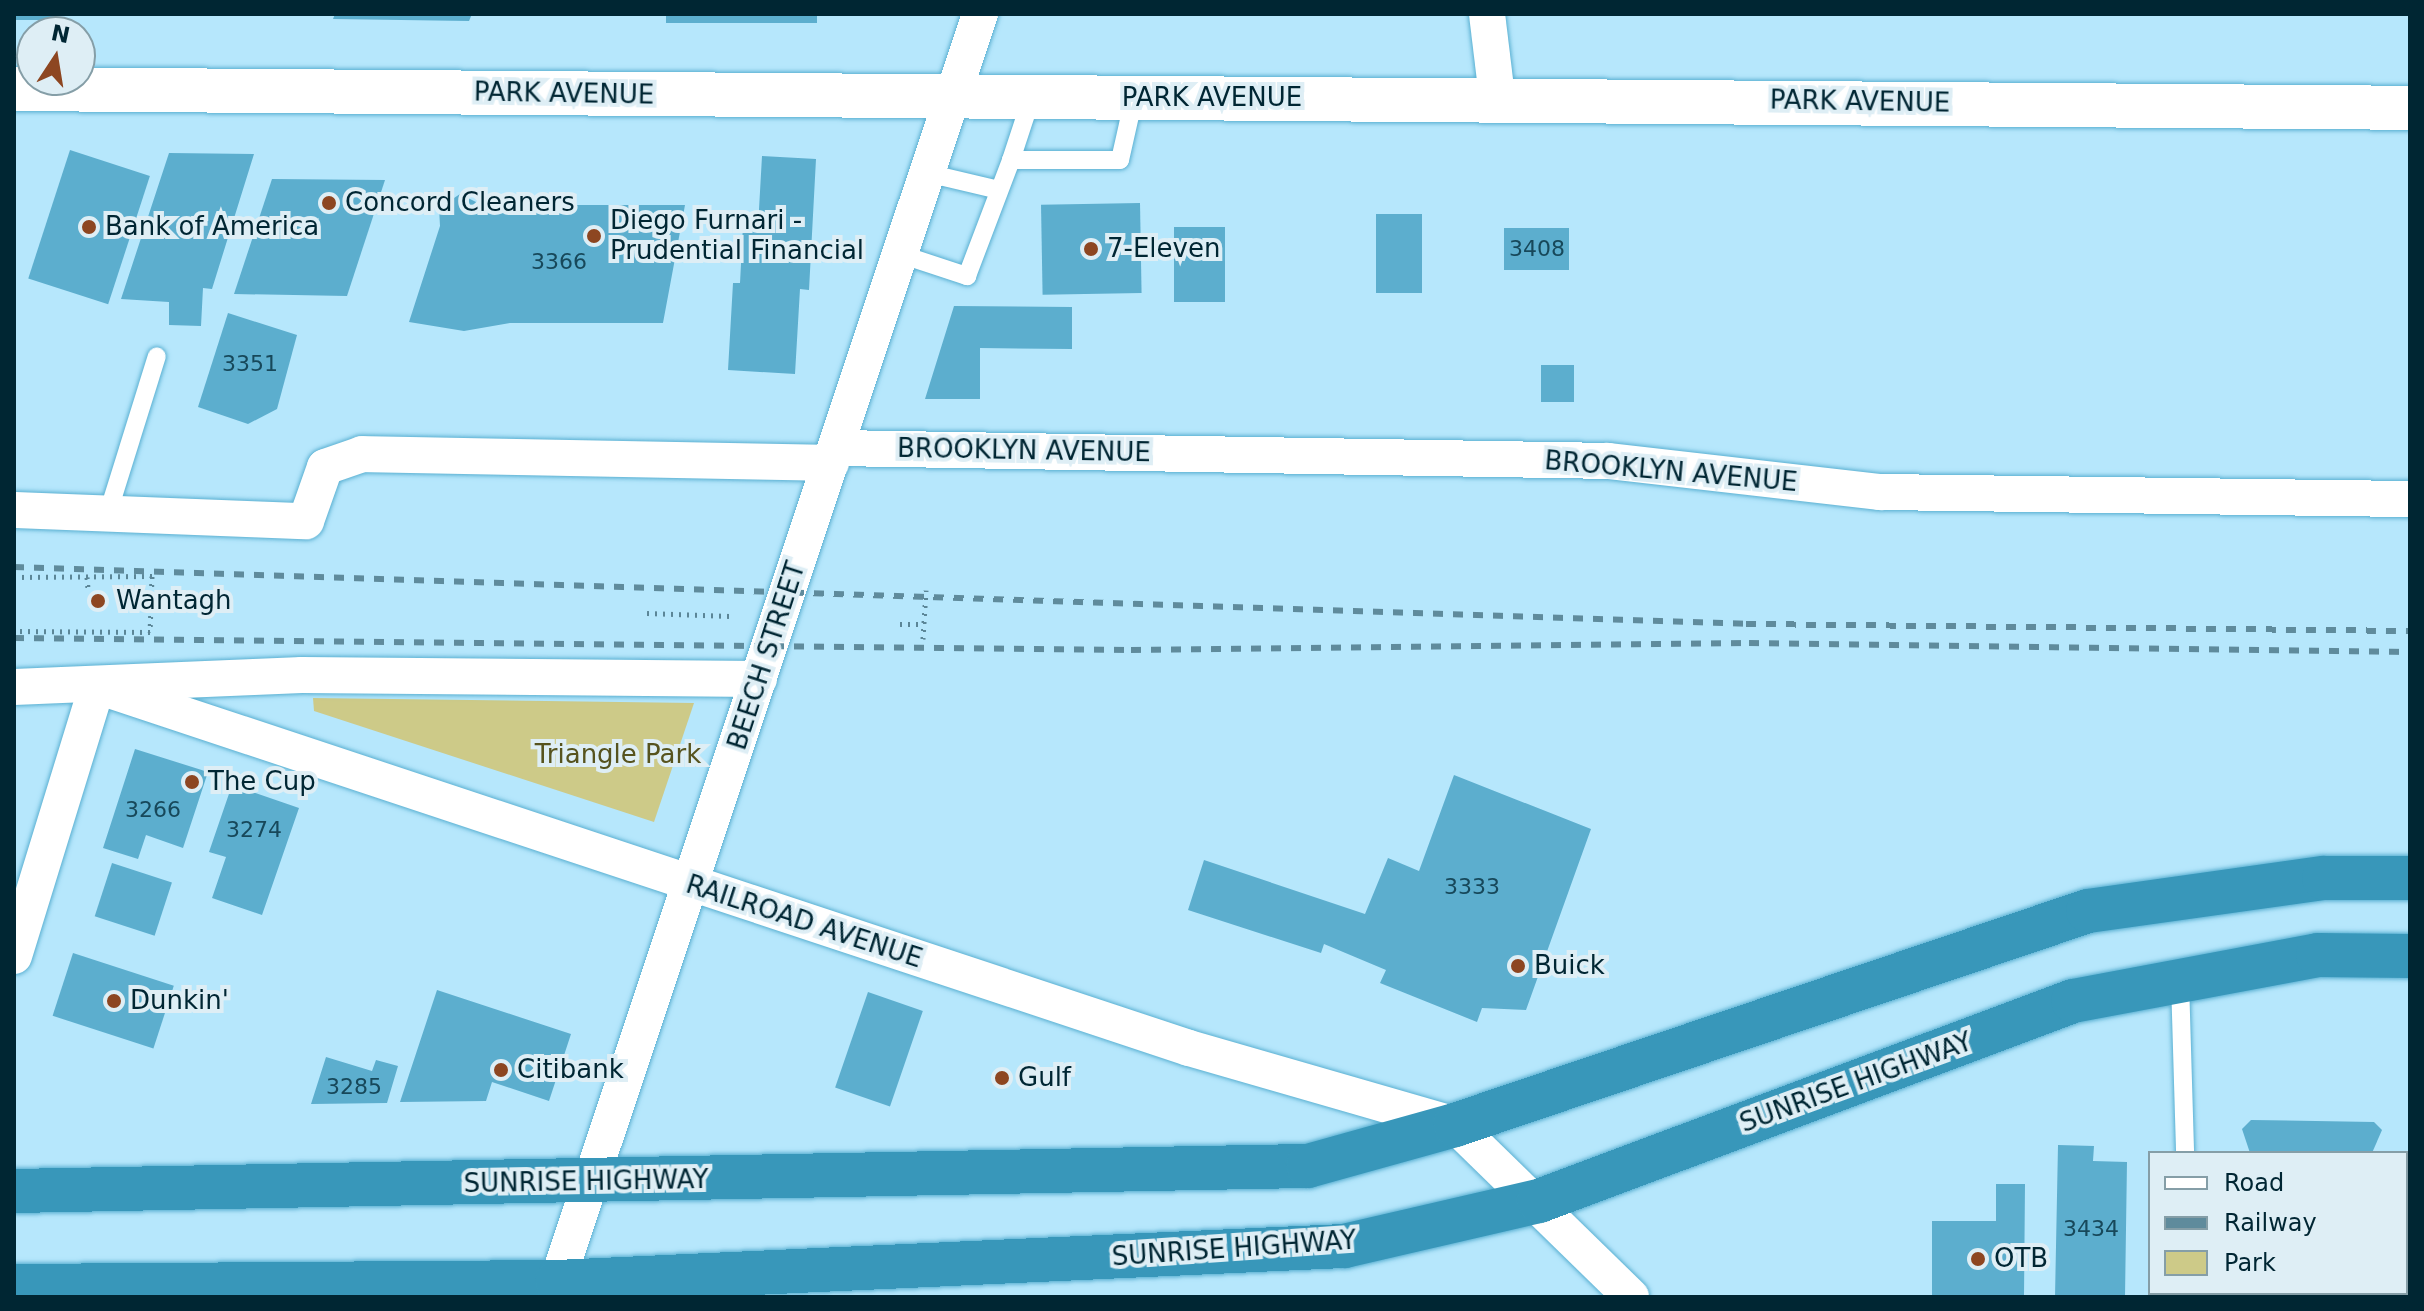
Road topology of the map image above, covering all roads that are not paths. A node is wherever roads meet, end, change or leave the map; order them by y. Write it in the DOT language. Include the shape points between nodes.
graph roads {
  1 [pos="980,14"];
  2 [pos="1487,14"];
  3 [pos="14,89"];
  4 [pos="1497,97"];
  5 [pos="952,98"];
  6 [pos="1134,98"];
  7 [pos="1031,99"];
  8 [pos="2410,108"];
  9 [pos="1011,160"];
  10 [pos="927,173"];
  11 [pos="999,190"];
  12 [pos="900,254"];
  13 [pos="157,356"];
  14 [pos="834,456"];
  15 [pos="2410,499"];
  16 [pos="14,510"];
  17 [pos="108,513"];
  18 [pos="759,679"];
  19 [pos="97,686"];
  20 [pos="14,687"];
  21 [pos="2410,878"];
  22 [pos="690,885"];
  23 [pos="14,956"];
  24 [pos="2410,956"];
  25 [pos="2180,981"];
  26 [pos="1455,1125"];
  27 [pos="2185,1151"];
  28 [pos="592,1183"];
  29 [pos="14,1191"];
  30 [pos="1539,1201"];
  31 [pos="14,1286"];
  32 [pos="223,1290"];
  33 [pos="554,1290"];
  34 [pos="1631,1297"];
  1 -- 5 [label="street, BEECH STREET"];
  2 -- 4 [label="street"];
  3 -- 5 [label="street, PARK AVENUE"];
  4 -- 6 [label="street, PARK AVENUE"];
  4 -- 8 [label="street, PARK AVENUE"];
  5 -- 7 [label="street, PARK AVENUE"];
  5 -- 10 [label="street, BEECH STREET"];
  6 -- 7 [label="street, PARK AVENUE"];
  6 -- 9 [label="lane" via="1120,160"];
  7 -- 9 [label="lane"];
  9 -- 11 [label="lane"];
  10 -- 11 [label="lane"];
  10 -- 12 [label="street, BEECH STREET"];
  11 -- 12 [label="lane" via="967,276"];
  12 -- 14 [label="street, BEECH STREET"];
  13 -- 17 [label="lane"];
  14 -- 15 [label="street, BROOKLYN AVENUE" via="1029,451 1608,461 1880,492"];
  14 -- 17 [label="street, BROOKLYN AVENUE" via="362,454 325,467 306,521"];
  14 -- 18 [label="street, BEECH STREET"];
  16 -- 17 [label="street, BROOKLYN AVENUE"];
  18 -- 19 [label="street, RAILROAD AVENUE" via="302,675"];
  18 -- 22 [label="street, BEECH STREET"];
  19 -- 20 [label="street, RAILROAD AVENUE"];
  19 -- 22 [label="street, RAILROAD AVENUE"];
  19 -- 23 [label="street"];
  21 -- 26 [label="highway, SUNRISE HIGHWAY" via="2324,878 2088,911"];
  22 -- 26 [label="street, RAILROAD AVENUE" via="1189,1048"];
  22 -- 28 [label="street, BEECH STREET"];
  24 -- 25 [label="highway, SUNRISE HIGHWAY" via="2318,955"];
  25 -- 27 [label="lane"];
  25 -- 30 [label="highway, SUNRISE HIGHWAY" via="2073,1001"];
  26 -- 28 [label="highway, SUNRISE HIGHWAY" via="1308,1166"];
  26 -- 30 [label="street, RAILROAD AVENUE"];
  28 -- 29 [label="highway, SUNRISE HIGHWAY"];
  28 -- 33 [label="street, BEECH STREET"];
  30 -- 33 [label="highway, SUNRISE HIGHWAY" via="1344,1246"];
  30 -- 34 [label="street, RAILROAD AVENUE"];
  31 -- 32 [label="highway, SUNRISE HIGHWAY"];
  32 -- 33 [label="highway, SUNRISE HIGHWAY"];
}
